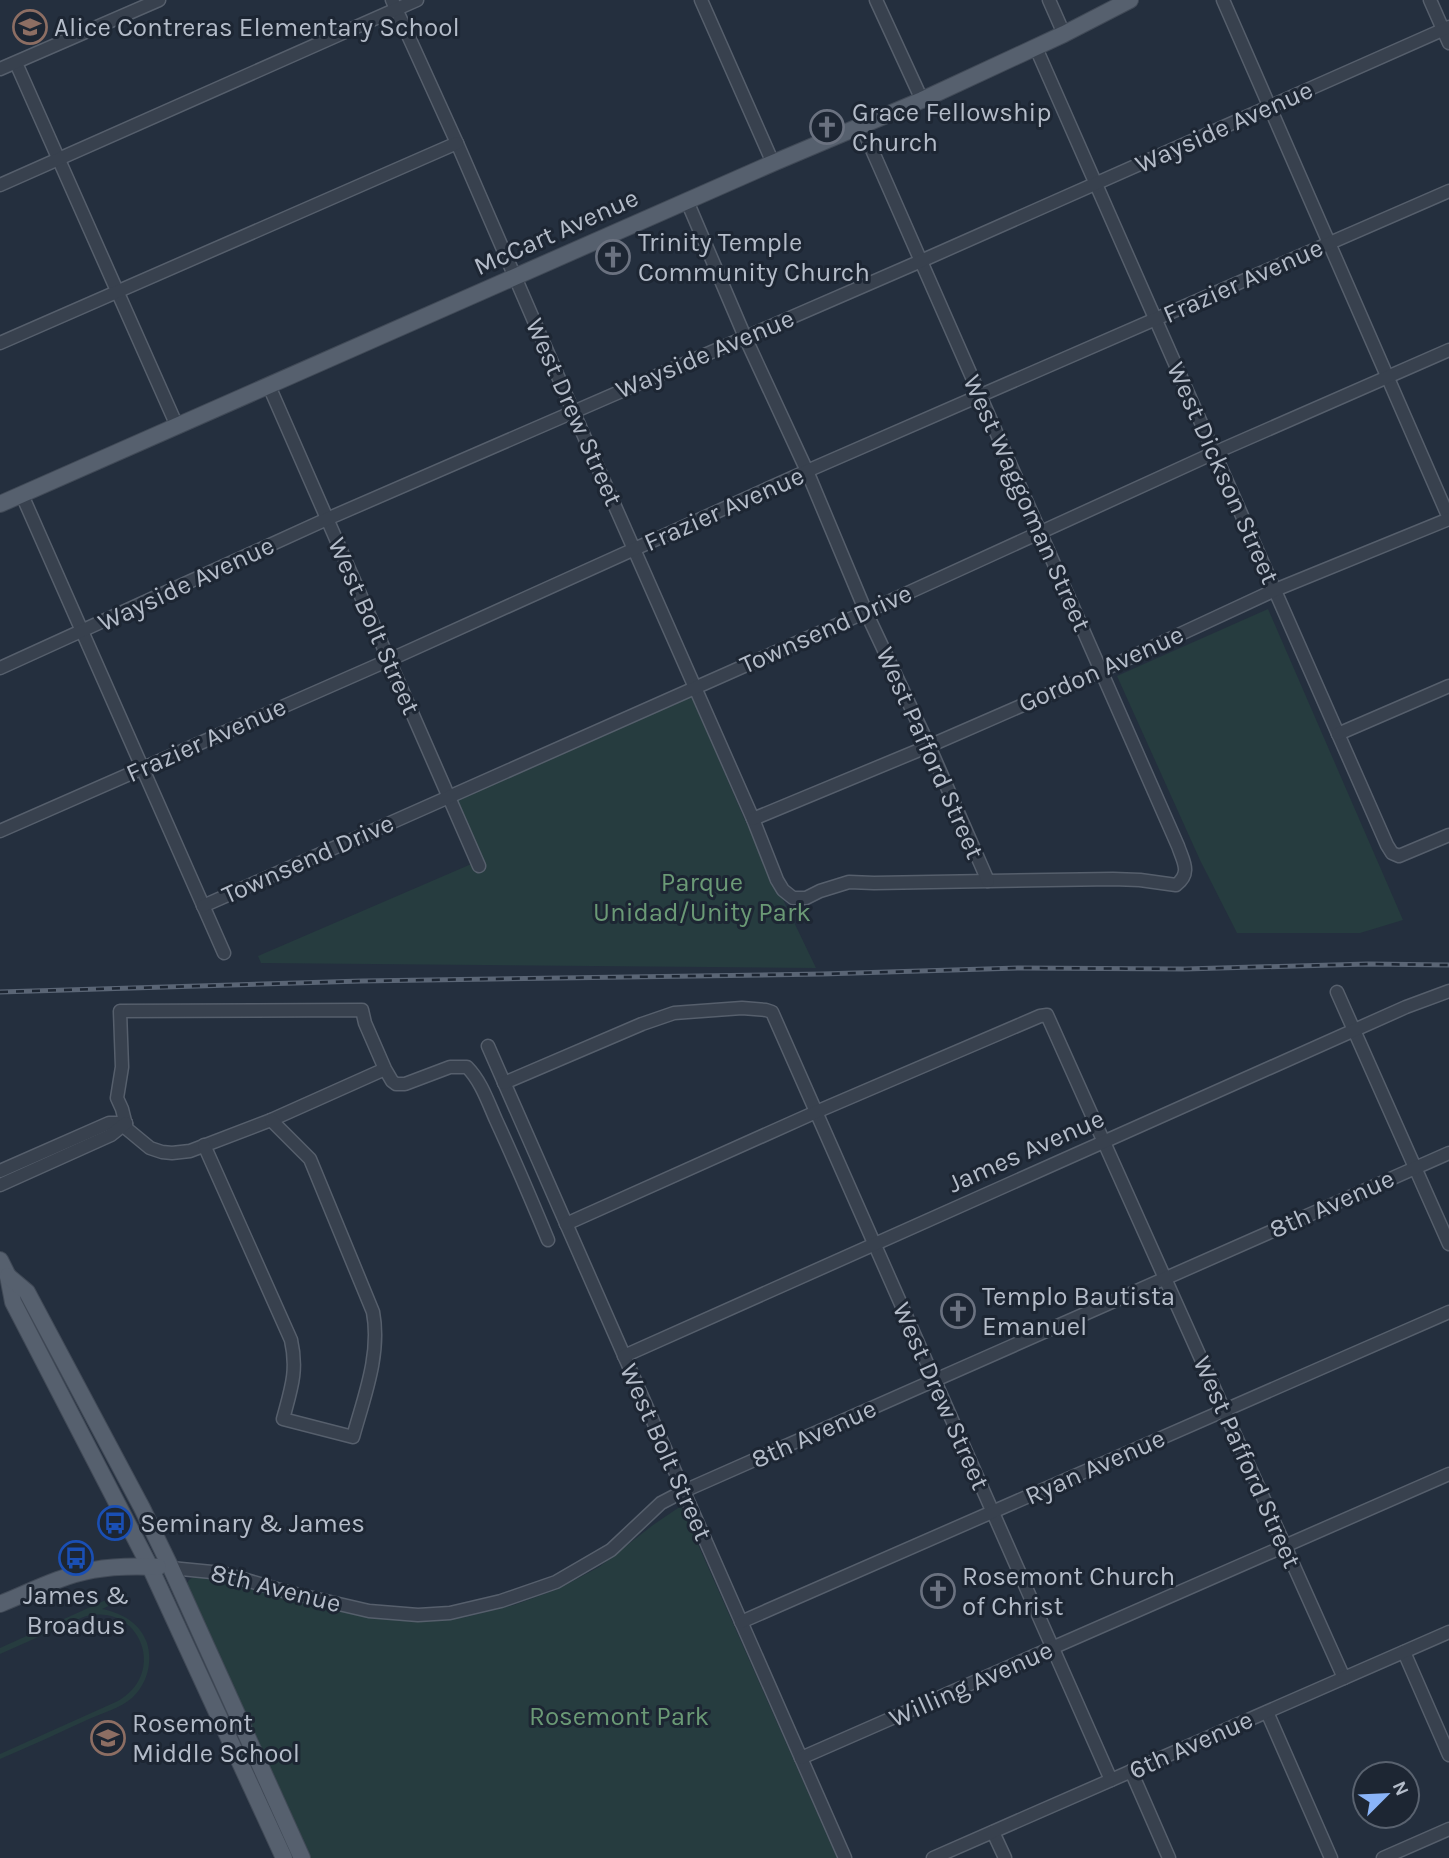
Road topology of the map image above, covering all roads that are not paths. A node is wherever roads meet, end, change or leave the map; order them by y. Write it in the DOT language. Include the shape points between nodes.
graph roads {
  1 [pos="159,0"];
  2 [pos="417,0"];
  3 [pos="701,0"];
  4 [pos="876,0"];
  5 [pos="1049,0"];
  6 [pos="1130,0"];
  7 [pos="1223,0"];
  8 [pos="1430,0"];
  9 [pos="394,5"];
  10 [pos="1446,28"];
  11 [pos="1064,34"];
  12 [pos="1449,43"];
  13 [pos="1035,48"];
  14 [pos="16,63"];
  15 [pos="0,69"];
  16 [pos="922,100"];
  17 [pos="1269,107"];
  18 [pos="862,127"];
  19 [pos="457,143"];
  20 [pos="59,159"];
  21 [pos="773,163"];
  22 [pos="1096,183"];
  23 [pos="0,185"];
  24 [pos="1449,191"];
  25 [pos="687,201"];
  26 [pos="1329,243"];
  27 [pos="920,261"];
  28 [pos="516,277"];
  29 [pos="117,292"];
  30 [pos="1155,319"];
  31 [pos="745,337"];
  32 [pos="0,343"];
  33 [pos="1449,350"];
  34 [pos="1388,378"];
  35 [pos="269,386"];
  36 [pos="980,396"];
  37 [pos="573,411"];
  38 [pos="177,426"];
  39 [pos="1214,453"];
  40 [pos="807,471"];
  41 [pos="22,495"];
  42 [pos="0,504"];
  43 [pos="1449,518"];
  44 [pos="327,519"];
  45 [pos="1040,533"];
  46 [pos="634,549"];
  47 [pos="1275,590"];
  48 [pos="866,612"];
  49 [pos="82,632"];
  50 [pos="389,660"];
  51 [pos="0,668"];
  52 [pos="1101,671"];
  53 [pos="1449,686"];
  54 [pos="694,688"];
  55 [pos="1338,734"];
  56 [pos="929,746"];
  57 [pos="142,768"];
  58 [pos="448,796"];
  59 [pos="752,819"];
  60 [pos="0,831"];
  61 [pos="1449,835"];
  62 [pos="479,866"];
  63 [pos="988,881"];
  64 [pos="203,906"];
  65 [pos="224,953"];
  66 [pos="1449,991"];
  67 [pos="1337,992"];
  68 [pos="1354,1030"];
  69 [pos="488,1046"];
  70 [pos="385,1069"];
  71 [pos="504,1083"];
  72 [pos="816,1112"];
  73 [pos="271,1120"];
  74 [pos="126,1123"];
  75 [pos="1104,1143"];
  76 [pos="204,1145"];
  77 [pos="1449,1153"];
  78 [pos="25,1167"];
  79 [pos="1415,1168"];
  80 [pos="0,1171"];
  81 [pos="0,1185"];
  82 [pos="566,1224"];
  83 [pos="548,1240"];
  84 [pos="1449,1244"];
  85 [pos="875,1245"];
  86 [pos="0,1260"];
  87 [pos="8,1276"];
  88 [pos="1164,1279"];
  89 [pos="1449,1312"];
  90 [pos="624,1356"];
  91 [pos="934,1380"];
  92 [pos="1224,1411"];
  93 [pos="1449,1474"];
  94 [pos="684,1491"];
  95 [pos="992,1513"];
  96 [pos="1284,1546"];
  97 [pos="150,1567"];
  98 [pos="171,1568"];
  99 [pos="0,1604"];
  100 [pos="741,1622"];
  101 [pos="1449,1632"];
  102 [pos="1052,1648"];
  103 [pos="1404,1652"];
  104 [pos="1343,1678"];
  105 [pos="232,1701"];
  106 [pos="215,1708"];
  107 [pos="1267,1712"];
  108 [pos="1449,1755"];
  109 [pos="801,1758"];
  110 [pos="1131,1771"];
  111 [pos="1111,1780"];
  112 [pos="1449,1829"];
  113 [pos="993,1832"];
  114 [pos="284,1858"];
  115 [pos="302,1858"];
  116 [pos="845,1858"];
  117 [pos="933,1858"];
  118 [pos="1005,1858"];
  119 [pos="1169,1858"];
  120 [pos="1331,1858"];
  121 [pos="1383,1858"];
  1 -- 14 [label="street"];
  2 -- 9 [label="street"];
  3 -- 21 [label="street"];
  4 -- 16 [label="street"];
  5 -- 11 [label="street"];
  6 -- 11 [label="main road, McCart Avenue"];
  7 -- 17 [label="street"];
  8 -- 10 [label="street"];
  9 -- 19 [label="street, West Drew Street"];
  9 -- 20 [label="street"];
  10 -- 12 [label="street"];
  10 -- 17 [label="street, Wayside Avenue"];
  11 -- 13 [label="main road, McCart Avenue"];
  13 -- 16 [label="main road, McCart Avenue"];
  13 -- 22 [label="street, West Dickson Street"];
  14 -- 15 [label="street"];
  14 -- 20 [label="street"];
  16 -- 18 [label="main road, McCart Avenue"];
  17 -- 22 [label="street, Wayside Avenue"];
  17 -- 26 [label="street"];
  18 -- 21 [label="main road, McCart Avenue"];
  18 -- 27 [label="street, West Waggoman Street"];
  19 -- 28 [label="street, West Drew Street"];
  19 -- 29 [label="street"];
  20 -- 23 [label="street"];
  20 -- 29 [label="street"];
  21 -- 25 [label="main road, McCart Avenue"];
  22 -- 27 [label="street, Wayside Avenue"];
  22 -- 30 [label="street, West Dickson Street"];
  24 -- 26 [label="street, Frazier Avenue"];
  25 -- 28 [label="main road, McCart Avenue"];
  25 -- 31 [label="street, West Pafford Street"];
  26 -- 30 [label="street, Frazier Avenue"];
  26 -- 34 [label="street"];
  27 -- 31 [label="street, Wayside Avenue"];
  27 -- 36 [label="street, West Waggoman Street"];
  28 -- 35 [label="main road, McCart Avenue"];
  28 -- 37 [label="street, West Drew Street"];
  29 -- 32 [label="street"];
  29 -- 38 [label="street"];
  30 -- 36 [label="street, Frazier Avenue"];
  30 -- 39 [label="street, West Dickson Street"];
  31 -- 37 [label="street, Wayside Avenue"];
  31 -- 40 [label="street, West Pafford Street"];
  33 -- 34 [label="street, Townsend Drive"];
  34 -- 39 [label="street, Townsend Drive"];
  34 -- 43 [label="street"];
  35 -- 38 [label="main road, McCart Avenue"];
  35 -- 44 [label="street, West Bolt Street"];
  36 -- 40 [label="street, Frazier Avenue"];
  36 -- 45 [label="street, West Waggoman Street"];
  37 -- 44 [label="street, Wayside Avenue"];
  37 -- 46 [label="street, West Drew Street"];
  38 -- 41 [label="main road, McCart Avenue"];
  39 -- 45 [label="street, Townsend Drive"];
  39 -- 47 [label="street, West Dickson Street"];
  40 -- 46 [label="street, Frazier Avenue"];
  40 -- 48 [label="street, West Pafford Street"];
  41 -- 42 [label="main road, McCart Avenue"];
  41 -- 49 [label="street"];
  43 -- 47 [label="street, Gordon Avenue"];
  44 -- 49 [label="street, Wayside Avenue"];
  44 -- 50 [label="street, West Bolt Street"];
  45 -- 48 [label="street, Townsend Drive"];
  45 -- 52 [label="street, West Waggoman Street"];
  46 -- 50 [label="street, Frazier Avenue"];
  46 -- 54 [label="street, West Drew Street"];
  47 -- 52 [label="street, Gordon Avenue"];
  47 -- 55 [label="street, West Dickson Street"];
  48 -- 54 [label="street, Townsend Drive"];
  48 -- 56 [label="street, West Pafford Street"];
  49 -- 51 [label="street, Wayside Avenue"];
  49 -- 57 [label="street"];
  50 -- 57 [label="street, Frazier Avenue"];
  50 -- 58 [label="street, West Bolt Street"];
  52 -- 56 [label="street, Gordon Avenue"];
  52 -- 63 [label="street, West Waggoman Street" via="1178,846 1186,870 1183,880 1176,885 1113,879"];
  53 -- 55 [label="street"];
  54 -- 58 [label="street, Townsend Drive"];
  54 -- 59 [label="street, West Drew Street"];
  55 -- 61 [label="street, West Dickson Street" via="1392,853 1399,856"];
  56 -- 59 [label="street, Gordon Avenue"];
  56 -- 63 [label="street, West Pafford Street"];
  57 -- 60 [label="street, Frazier Avenue"];
  57 -- 64 [label="street"];
  58 -- 62 [label="street, West Bolt Street"];
  58 -- 64 [label="street, Townsend Drive"];
  59 -- 63 [label="street, West Drew Street" via="777,880 793,898 806,898 849,882"];
  64 -- 65 [label="street"];
  66 -- 68 [label="street, James Avenue"];
  67 -- 68 [label="street"];
  68 -- 75 [label="street, James Avenue"];
  68 -- 79 [label="street"];
  69 -- 71 [label="street, West Bolt Street"];
  70 -- 73 [label="street"];
  70 -- 74 [label="street" via="362,1010 120,1011 122,1067 117,1098"];
  70 -- 83 [label="street" via="392,1081 405,1084 450,1067 467,1067 482,1090"];
  71 -- 72 [label="street, West Drew Street" via="674,1013 766,1010 772,1012"];
  71 -- 82 [label="street, West Bolt Street"];
  72 -- 75 [label="street, West Pafford Street" via="1047,1016"];
  72 -- 82 [label="street"];
  72 -- 85 [label="street, West Drew Street"];
  73 -- 76 [label="street"];
  73 -- 76 [label="street" via="310,1160 373,1312 376,1347 353,1437 283,1419 295,1375 291,1339"];
  74 -- 76 [label="street" via="138,1139 162,1152 190,1151"];
  74 -- 78 [label="street" via="111,1135"];
  75 -- 85 [label="street, James Avenue"];
  75 -- 88 [label="street, West Pafford Street"];
  77 -- 79 [label="street, 8th Avenue"];
  78 -- 80 [label="street"];
  78 -- 81 [label="street"];
  79 -- 84 [label="street"];
  79 -- 88 [label="street, 8th Avenue"];
  82 -- 90 [label="street, West Bolt Street"];
  85 -- 90 [label="street, James Avenue"];
  85 -- 91 [label="street, West Drew Street"];
  86 -- 87 [label="main road"];
  87 -- 97 [label="main road" via="13,1301"];
  87 -- 98 [label="main road" via="27,1292"];
  88 -- 91 [label="street, 8th Avenue"];
  88 -- 92 [label="street, West Pafford Street"];
  89 -- 92 [label="street, Ryan Avenue"];
  90 -- 94 [label="street, West Bolt Street"];
  91 -- 94 [label="street, 8th Avenue"];
  91 -- 95 [label="street, West Drew Street"];
  92 -- 95 [label="street, Ryan Avenue"];
  92 -- 96 [label="street, West Pafford Street"];
  93 -- 96 [label="street, Willing Avenue"];
  94 -- 98 [label="street, 8th Avenue" via="661,1503 611,1550 556,1582 450,1613 369,1611 222,1573"];
  94 -- 100 [label="street, West Bolt Street"];
  95 -- 100 [label="street, Ryan Avenue"];
  95 -- 102 [label="street, West Drew Street"];
  96 -- 102 [label="street, Willing Avenue"];
  96 -- 104 [label="street, West Pafford Street"];
  97 -- 98 [label="main road"];
  97 -- 99 [label="main road" via="93,1570"];
  97 -- 106 [label="main road"];
  98 -- 105 [label="main road"];
  100 -- 109 [label="street, West Bolt Street"];
  101 -- 103 [label="street, 6th Avenue"];
  102 -- 109 [label="street, Willing Avenue"];
  102 -- 111 [label="street, West Drew Street"];
  103 -- 104 [label="street, 6th Avenue"];
  103 -- 108 [label="street"];
  104 -- 107 [label="street, 6th Avenue"];
  105 -- 106 [label="main road"];
  105 -- 115 [label="main road"];
  106 -- 114 [label="main road"];
  107 -- 110 [label="street, 6th Avenue"];
  107 -- 120 [label="street"];
  109 -- 116 [label="street, West Bolt Street"];
  110 -- 111 [label="street, 6th Avenue"];
  110 -- 119 [label="street"];
  111 -- 113 [label="street, 6th Avenue"];
  112 -- 121 [label="street"];
  113 -- 117 [label="street, 6th Avenue"];
  113 -- 118 [label="street"];
}
